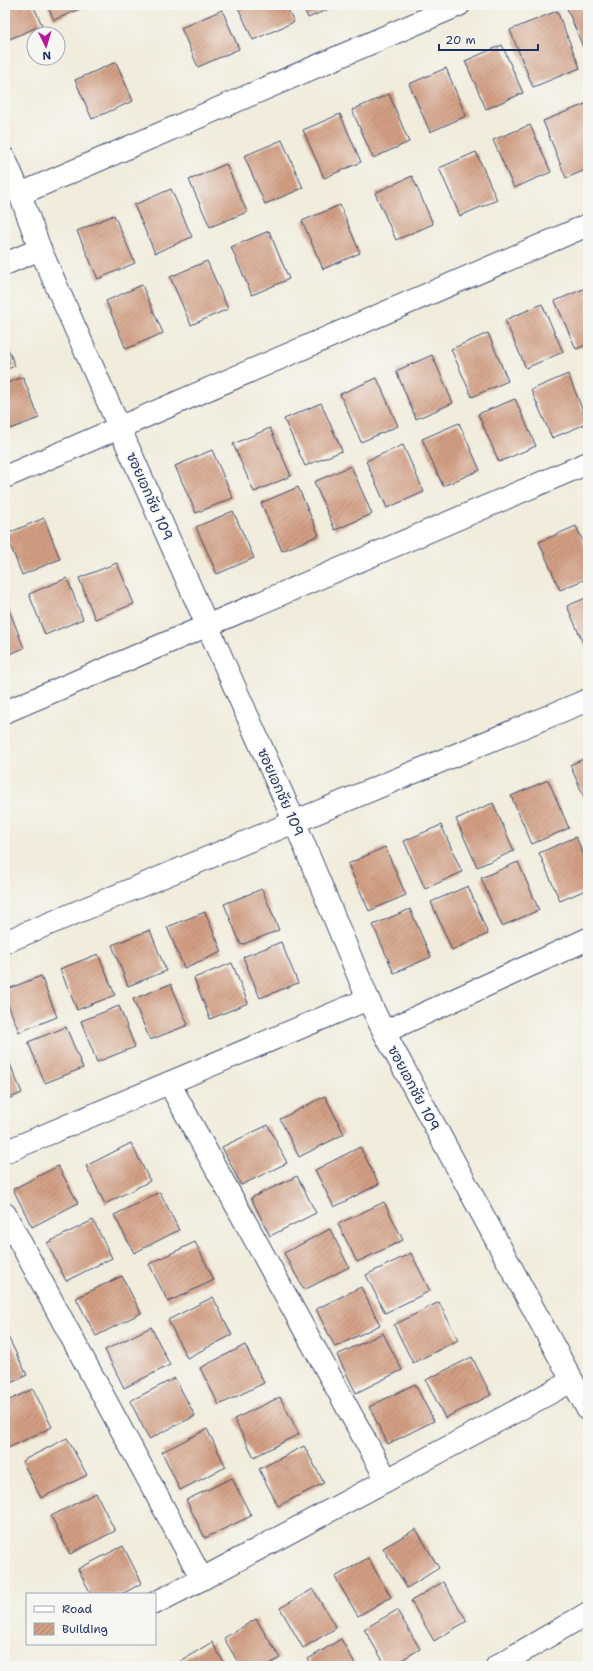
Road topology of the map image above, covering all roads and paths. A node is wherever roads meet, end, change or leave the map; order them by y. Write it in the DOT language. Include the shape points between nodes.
graph roads {
  1 [pos="459,5"];
  2 [pos="5,159"];
  3 [pos="20,194"];
  4 [pos="588,225"];
  5 [pos="40,250"];
  6 [pos="5,264"];
  7 [pos="120,427"];
  8 [pos="588,463"];
  9 [pos="5,477"];
  10 [pos="207,626"];
  11 [pos="588,700"];
  12 [pos="5,712"];
  13 [pos="294,823"];
  14 [pos="588,938"];
  15 [pos="5,942"];
  16 [pos="368,999"];
  17 [pos="384,1032"];
  18 [pos="169,1083"];
  19 [pos="5,1152"];
  20 [pos="5,1214"];
  21 [pos="572,1381"];
  22 [pos="588,1410"];
  23 [pos="387,1480"];
  24 [pos="202,1579"];
  25 [pos="156,1602"];
  26 [pos="588,1613"];
  27 [pos="497,1666"];
  1 -- 3 [label="street"];
  2 -- 3 [label="street, ซอยเอกชัย 109"];
  3 -- 5 [label="street, ซอยเอกชัย 109"];
  4 -- 7 [label="street"];
  5 -- 6 [label="street"];
  5 -- 7 [label="street, ซอยเอกชัย 109"];
  7 -- 9 [label="street"];
  7 -- 10 [label="street, ซอยเอกชัย 109"];
  8 -- 10 [label="street"];
  10 -- 12 [label="street"];
  10 -- 13 [label="street, ซอยเอกชัย 109"];
  11 -- 13 [label="street"];
  13 -- 15 [label="street"];
  13 -- 16 [label="street, ซอยเอกชัย 109"];
  14 -- 17 [label="street"];
  16 -- 17 [label="street, ซอยเอกชัย 109"];
  16 -- 18 [label="street"];
  17 -- 21 [label="street, ซอยเอกชัย 109"];
  18 -- 19 [label="street"];
  18 -- 23 [label="street"];
  20 -- 24 [label="street"];
  21 -- 22 [label="street, ซอยเอกชัย 109"];
  21 -- 23 [label="street"];
  23 -- 24 [label="street"];
  24 -- 25 [label="street"];
  26 -- 27 [label="street"];
}
